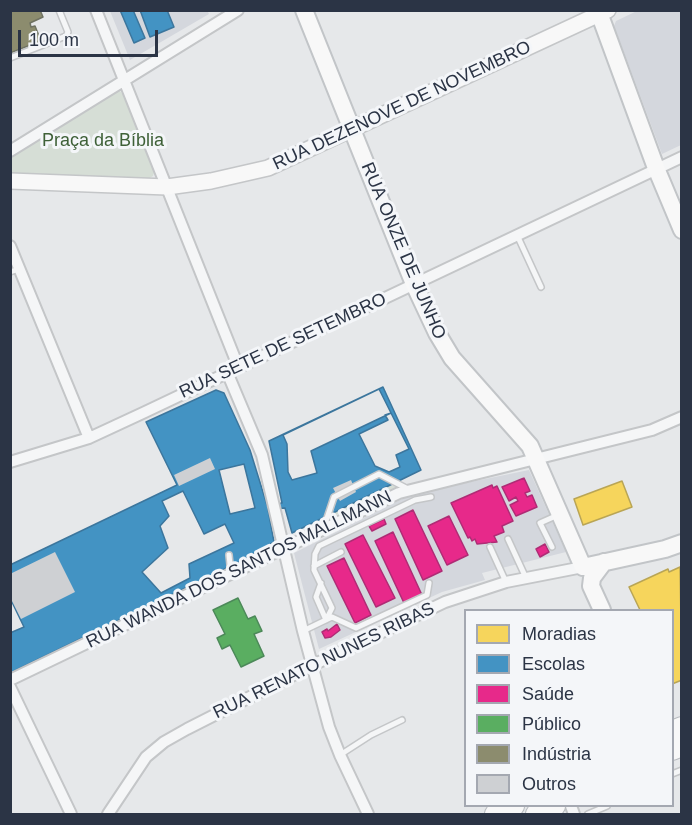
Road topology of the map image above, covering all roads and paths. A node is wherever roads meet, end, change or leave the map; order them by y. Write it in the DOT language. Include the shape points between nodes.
graph roads {
  1 [pos="58,10"];
  2 [pos="96,10"];
  3 [pos="238,10"];
  4 [pos="304,10"];
  5 [pos="602,12"];
  6 [pos="10,58"];
  7 [pos="124,81"];
  8 [pos="353,131"];
  9 [pos="10,151"];
  10 [pos="681,157"];
  11 [pos="656,168"];
  12 [pos="10,181"];
  13 [pos="167,187"];
  14 [pos="681,230"];
  15 [pos="517,235"];
  16 [pos="10,246"];
  17 [pos="15,270"];
  18 [pos="414,284"];
  19 [pos="541,287"];
  20 [pos="238,366"];
  21 [pos="227,372"];
  22 [pos="681,417"];
  23 [pos="88,438"];
  24 [pos="535,459"];
  25 [pos="10,462"];
  26 [pos="410,490"];
  27 [pos="431,497"];
  28 [pos="560,514"];
  29 [pos="324,527"];
  30 [pos="508,539"];
  31 [pos="681,543"];
  32 [pos="490,547"];
  33 [pos="552,547"];
  34 [pos="284,548"];
  35 [pos="341,552"];
  36 [pos="229,555"];
  37 [pos="604,562"];
  38 [pos="314,566"];
  39 [pos="583,567"];
  40 [pos="231,574"];
  41 [pos="526,578"];
  42 [pos="506,582"];
  43 [pos="321,583"];
  44 [pos="429,583"];
  45 [pos="602,609"];
  46 [pos="326,620"];
  47 [pos="303,631"];
  48 [pos="313,665"];
  49 [pos="10,680"];
  50 [pos="10,687"];
  51 [pos="402,720"];
  52 [pos="340,755"];
  53 [pos="512,807"];
  54 [pos="553,807"];
  55 [pos="605,807"];
  56 [pos="71,814"];
  57 [pos="108,814"];
  58 [pos="368,814"];
  59 [pos="495,814"];
  60 [pos="536,814"];
  61 [pos="588,814"];
  1 -- 6 [label="lane" via="68,32 66,36"];
  2 -- 7 [label="street"];
  3 -- 7 [label="street"];
  4 -- 8 [label="main road, RUA ONZE DE JUNHO"];
  5 -- 8 [label="street, RUA DEZENOVE DE NOVEMBRO"];
  5 -- 11 [label="main road"];
  7 -- 9 [label="street"];
  7 -- 13 [label="street"];
  8 -- 13 [label="street, RUA DEZENOVE DE NOVEMBRO" via="268,168 211,182"];
  8 -- 18 [label="main road, RUA ONZE DE JUNHO"];
  10 -- 11 [label="street, RUA SETE DE SETEMBRO"];
  11 -- 14 [label="main road"];
  11 -- 15 [label="street, RUA SETE DE SETEMBRO"];
  12 -- 13 [label="street, RUA DEZENOVE DE NOVEMBRO"];
  13 -- 20 [label="street"];
  15 -- 18 [label="street, RUA SETE DE SETEMBRO"];
  15 -- 19 [label="lane"];
  16 -- 17 [label="street"];
  17 -- 23 [label="street"];
  18 -- 20 [label="street, RUA SETE DE SETEMBRO"];
  18 -- 24 [label="main road, RUA ONZE DE JUNHO" via="452,358 530,446"];
  20 -- 21 [label="street, RUA SETE DE SETEMBRO"];
  21 -- 23 [label="street, RUA SETE DE SETEMBRO"];
  21 -- 34 [label="street" via="262,455"];
  22 -- 24 [label="street, RUA WANDA DOS SANTOS MALLMANN" via="652,430"];
  23 -- 25 [label="street, RUA SETE DE SETEMBRO"];
  24 -- 26 [label="street, RUA WANDA DOS SANTOS MALLMANN"];
  24 -- 28 [label="main road, RUA ONZE DE JUNHO"];
  26 -- 29 [label="street, RUA WANDA DOS SANTOS MALLMANN"];
  26 -- 29 [label="lane" via="380,474 334,497"];
  27 -- 38 [label="lane" via="415,500 319,546"];
  28 -- 33 [label="lane" via="540,523"];
  28 -- 39 [label="main road, RUA ONZE DE JUNHO"];
  29 -- 34 [label="street, RUA WANDA DOS SANTOS MALLMANN"];
  30 -- 41 [label="lane"];
  31 -- 37 [label="main road, RUA RENATO NUNES RIBAS"];
  32 -- 42 [label="lane"];
  34 -- 40 [label="street, RUA WANDA DOS SANTOS MALLMANN"];
  34 -- 47 [label="street"];
  35 -- 38 [label="lane"];
  36 -- 40 [label="lane"];
  37 -- 39 [label="main road, RUA RENATO NUNES RIBAS"];
  37 -- 45 [label="main road" via="596,570 591,586"];
  38 -- 43 [label="lane"];
  39 -- 41 [label="street, RUA RENATO NUNES RIBAS"];
  40 -- 49 [label="street, RUA WANDA DOS SANTOS MALLMANN"];
  41 -- 42 [label="street, RUA RENATO NUNES RIBAS"];
  42 -- 48 [label="street, RUA RENATO NUNES RIBAS" via="445,602"];
  43 -- 46 [label="lane" via="316,597"];
  43 -- 46 [label="lane" via="332,608"];
  44 -- 46 [label="lane" via="427,595 356,628 332,617"];
  46 -- 47 [label="lane"];
  47 -- 48 [label="street"];
  48 -- 52 [label="street"];
  48 -- 57 [label="street, RUA RENATO NUNES RIBAS" via="164,742 146,757"];
  50 -- 56 [label="street"];
  51 -- 52 [label="lane"];
  52 -- 58 [label="street"];
  53 -- 59 [label="highway"];
  54 -- 60 [label="highway"];
  55 -- 61 [label="lane"];
}
